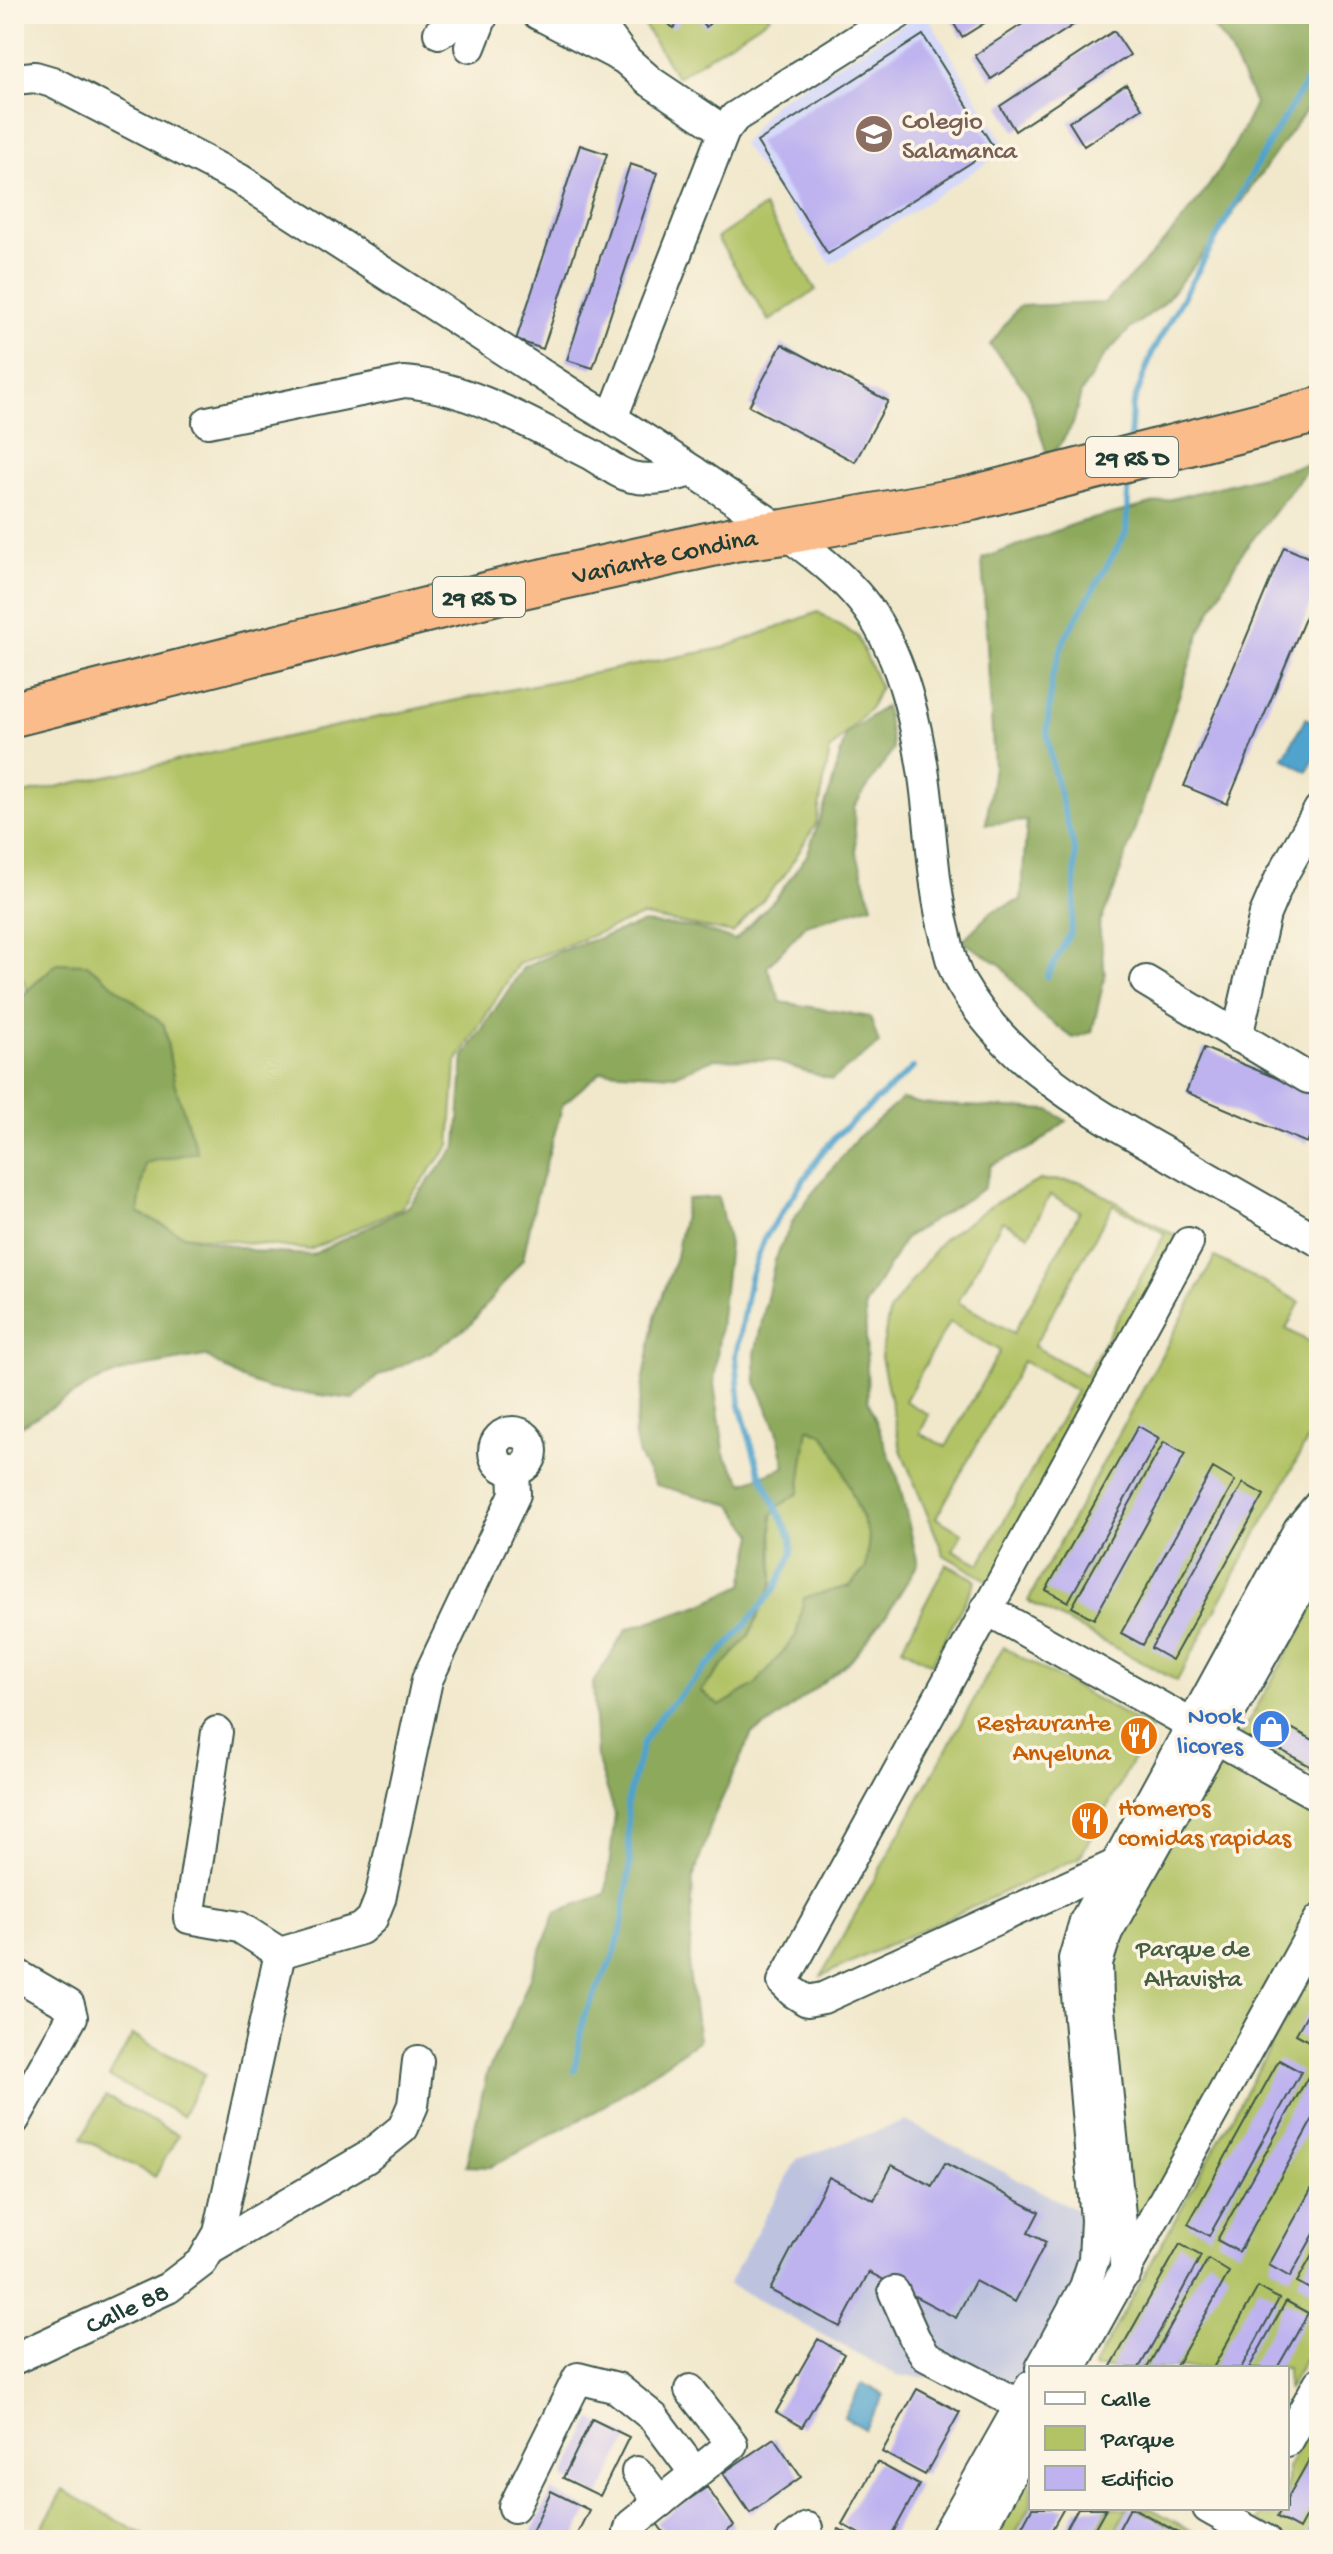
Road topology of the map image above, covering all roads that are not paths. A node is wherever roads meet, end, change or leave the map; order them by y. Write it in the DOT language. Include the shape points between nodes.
graph roads {
  1 [pos="538,14"];
  2 [pos="592,14"];
  3 [pos="897,14"];
  4 [pos="626,60"];
  5 [pos="14,79"];
  6 [pos="724,131"];
  7 [pos="1305,413"];
  8 [pos="612,418"];
  9 [pos="208,422"];
  10 [pos="693,471"];
  11 [pos="784,532"];
  12 [pos="14,714"];
  13 [pos="1319,810"];
  14 [pos="1146,981"];
  15 [pos="1237,1037"];
  16 [pos="1308,1078"];
  17 [pos="1319,1241"];
  18 [pos="1188,1243"];
  19 [pos="514,1470"];
  20 [pos="1319,1505"];
  21 [pos="1319,1554"];
  22 [pos="993,1598"];
  23 [pos="217,1732"];
  24 [pos="1203,1732"];
  25 [pos="1319,1796"];
  26 [pos="1113,1866"];
  27 [pos="1319,1920"];
  28 [pos="280,1953"];
  29 [pos="14,1973"];
  30 [pos="418,2061"];
  31 [pos="14,2120"];
  32 [pos="214,2242"];
  33 [pos="1126,2273"];
  34 [pos="894,2292"];
  35 [pos="14,2359"];
  36 [pos="1042,2366"];
  37 [pos="1072,2366"];
  38 [pos="1319,2383"];
  39 [pos="690,2390"];
  40 [pos="1027,2401"];
  41 [pos="1289,2437"];
  42 [pos="1029,2442"];
  43 [pos="637,2472"];
  44 [pos="695,2473"];
  45 [pos="660,2502"];
  46 [pos="514,2507"];
  47 [pos="1212,2510"];
  48 [pos="1247,2528"];
  49 [pos="631,2540"];
  50 [pos="944,2540"];
  51 [pos="974,2540"];
  1 -- 4 [label="street"];
  2 -- 4 [label="street"];
  3 -- 6 [label="street" via="735,117"];
  4 -- 6 [label="street"];
  5 -- 8 [label="street" via="52,82 239,179"];
  6 -- 8 [label="street"];
  7 -- 11 [label="highway, Variante Condina / 29 RS D" via="972,498"];
  8 -- 10 [label="street"];
  9 -- 10 [label="street" via="404,382 431,384 516,417 630,477 660,479"];
  10 -- 11 [label="street"];
  11 -- 12 [label="highway, Variante Condina / 29 RS D" via="513,588"];
  11 -- 17 [label="street" via="859,598 891,650 919,746 940,914 959,980 974,1003 1028,1064 1070,1097"];
  13 -- 15 [label="street" via="1265,914"];
  14 -- 15 [label="street"];
  15 -- 16 [label="street"];
  18 -- 22 [label="street"];
  19 -- 28 [label="street" via="515,1494 427,1680 372,1919 361,1929"];
  20 -- 24 [label="street" via="1299,1529"];
  21 -- 24 [label="street"];
  22 -- 24 [label="street"];
  22 -- 26 [label="street" via="783,1982 807,2001 823,1998"];
  23 -- 28 [label="street" via="189,1918 239,1927"];
  24 -- 25 [label="street"];
  24 -- 26 [label="street"];
  24 -- 33 [label="street" via="1097,1963"];
  26 -- 36 [label="street" via="1085,1921 1074,1959 1096,2220 1094,2259 1085,2287"];
  27 -- 33 [label="street"];
  28 -- 32 [label="street"];
  29 -- 31 [label="street" via="69,2005 72,2017"];
  30 -- 32 [label="street, Calle 88" via="413,2105 403,2128 366,2158"];
  32 -- 35 [label="street, Calle 88" via="202,2262 168,2288"];
  33 -- 37 [label="street"];
  34 -- 40 [label="street" via="926,2356"];
  38 -- 41 [label="street"];
  39 -- 44 [label="street" via="732,2444"];
  40 -- 50 [label="street"];
  42 -- 51 [label="street"];
  43 -- 45 [label="street"];
  44 -- 45 [label="street"];
  44 -- 46 [label="street" via="654,2418 617,2388 578,2378"];
  45 -- 49 [label="street" via="631,2525"];
  47 -- 48 [label="street"];
}
